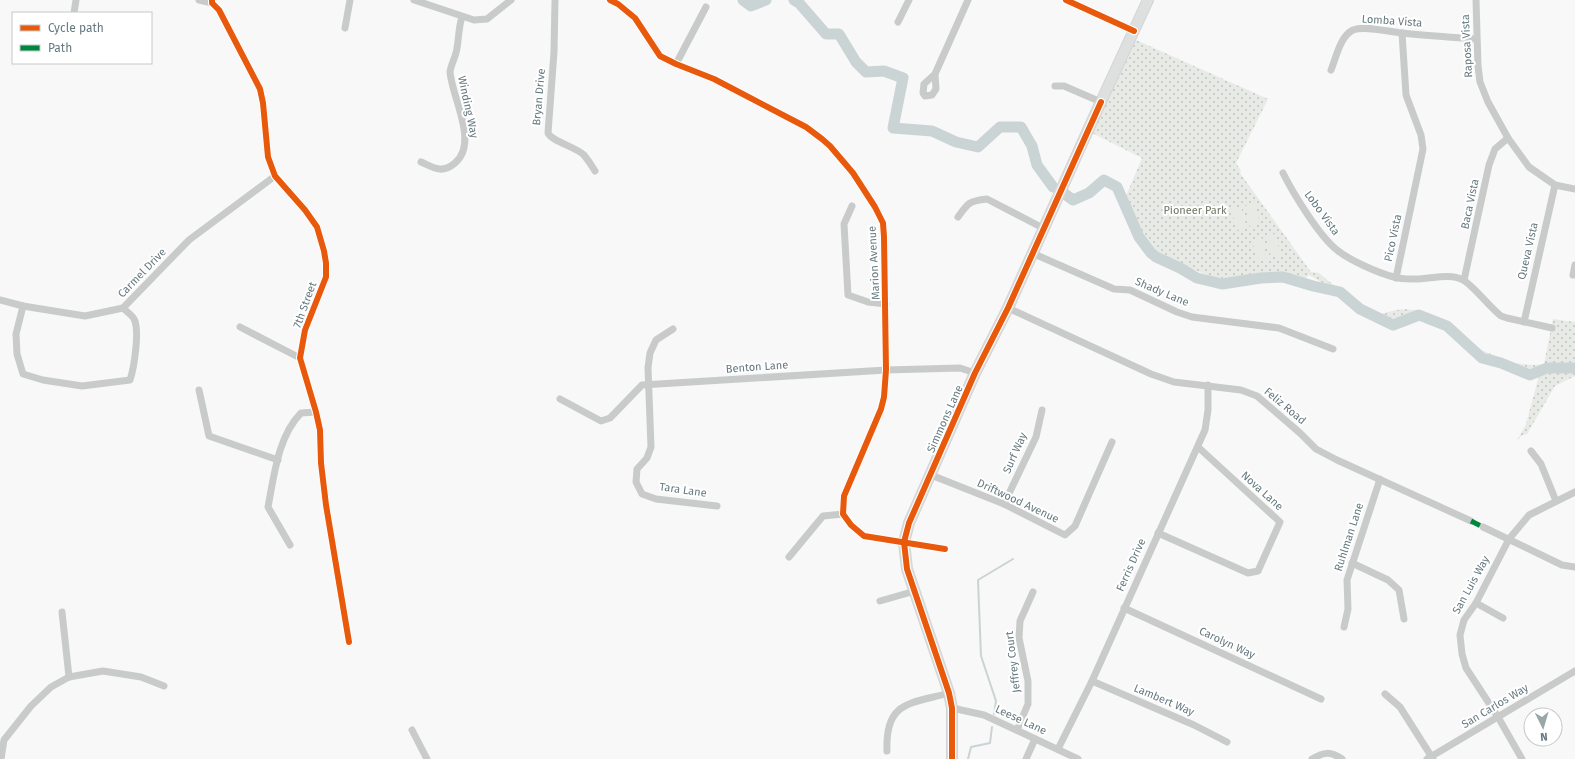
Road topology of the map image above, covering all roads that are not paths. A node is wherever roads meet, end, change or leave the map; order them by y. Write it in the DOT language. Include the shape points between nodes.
graph roads {
  1 [pos="76,0"];
  2 [pos="199,0"];
  3 [pos="350,0"];
  4 [pos="414,0"];
  5 [pos="511,0"];
  6 [pos="555,0"];
  7 [pos="610,0"];
  8 [pos="908,0"];
  9 [pos="968,0"];
  10 [pos="1066,0"];
  11 [pos="1148,0"];
  12 [pos="1476,0"];
  13 [pos="212,1"];
  14 [pos="706,7"];
  15 [pos="74,12"];
  16 [pos="462,17"];
  17 [pos="898,22"];
  18 [pos="345,28"];
  19 [pos="1134,31"];
  20 [pos="1402,33"];
  21 [pos="1476,39"];
  22 [pos="676,64"];
  23 [pos="1331,70"];
  24 [pos="935,74"];
  25 [pos="1055,86"];
  26 [pos="1102,102"];
  27 [pos="1508,138"];
  28 [pos="421,162"];
  29 [pos="595,171"];
  30 [pos="1284,173"];
  31 [pos="275,176"];
  32 [pos="1554,185"];
  33 [pos="1575,189"];
  34 [pos="852,206"];
  35 [pos="958,217"];
  36 [pos="1043,228"];
  37 [pos="1032,253"];
  38 [pos="1575,265"];
  39 [pos="1575,275"];
  40 [pos="1396,278"];
  41 [pos="1464,280"];
  42 [pos="0,300"];
  43 [pos="886,304"];
  44 [pos="23,306"];
  45 [pos="123,308"];
  46 [pos="1008,308"];
  47 [pos="1524,322"];
  48 [pos="240,327"];
  49 [pos="1552,328"];
  50 [pos="674,329"];
  51 [pos="1334,349"];
  52 [pos="300,358"];
  53 [pos="886,370"];
  54 [pos="975,373"];
  55 [pos="649,385"];
  56 [pos="1208,385"];
  57 [pos="199,390"];
  58 [pos="560,399"];
  59 [pos="1042,410"];
  60 [pos="316,412"];
  61 [pos="1112,442"];
  62 [pos="1198,447"];
  63 [pos="1531,451"];
  64 [pos="278,460"];
  65 [pos="931,475"];
  66 [pos="1380,479"];
  67 [pos="1575,492"];
  68 [pos="1556,501"];
  69 [pos="1004,504"];
  70 [pos="717,506"];
  71 [pos="843,514"];
  72 [pos="1471,521"];
  73 [pos="1483,527"];
  74 [pos="1158,533"];
  75 [pos="1509,539"];
  76 [pos="904,542"];
  77 [pos="290,545"];
  78 [pos="945,549"];
  79 [pos="789,557"];
  80 [pos="1352,563"];
  81 [pos="1575,566"];
  82 [pos="915,591"];
  83 [pos="1033,592"];
  84 [pos="880,601"];
  85 [pos="1476,603"];
  86 [pos="1124,608"];
  87 [pos="62,612"];
  88 [pos="1503,618"];
  89 [pos="1404,619"];
  90 [pos="1344,627"];
  91 [pos="349,642"];
  92 [pos="1575,671"];
  93 [pos="69,677"];
  94 [pos="1092,681"];
  95 [pos="164,686"];
  96 [pos="949,694"];
  97 [pos="1385,694"];
  98 [pos="1321,699"];
  99 [pos="952,708"];
  100 [pos="1498,717"];
  101 [pos="412,730"];
  102 [pos="1017,730"];
  103 [pos="1035,739"];
  104 [pos="2,740"];
  105 [pos="1227,742"];
  106 [pos="1058,749"];
  107 [pos="887,751"];
  108 [pos="1430,758"];
  109 [pos="1,759"];
  110 [pos="427,759"];
  111 [pos="952,759"];
  112 [pos="1026,759"];
  113 [pos="1078,759"];
  114 [pos="1312,759"];
  115 [pos="1342,759"];
  116 [pos="1522,759"];
  1 -- 15 [label="street"];
  2 -- 13 [label="street"];
  3 -- 18 [label="street"];
  4 -- 16 [label="street"];
  5 -- 16 [label="street" via="487,19 474,20"];
  6 -- 29 [label="street, Bryan Drive" via="548,133 551,138 584,155"];
  7 -- 22 [label="street, Marion Avenue" via="635,18 660,56"];
  8 -- 17 [label="street"];
  9 -- 24 [label="street"];
  10 -- 19 [label="street"];
  11 -- 19 [label="street, Simmons Lane"];
  12 -- 21 [label="street, Raposa Vista"];
  13 -- 31 [label="street, 7th Street" via="260,89 264,103 268,157"];
  14 -- 22 [label="street"];
  16 -- 28 [label="street, Winding Way" via="450,72 465,134 463,154 458,161 444,170"];
  19 -- 26 [label="street, Simmons Lane"];
  20 -- 21 [label="street, Lomba Vista"];
  20 -- 23 [label="street, Lomba Vista" via="1360,29 1352,31 1342,43"];
  20 -- 40 [label="street, Pico Vista" via="1406,95 1421,135 1423,149"];
  21 -- 27 [label="street, Raposa Vista" via="1480,82"];
  22 -- 43 [label="street, Marion Avenue" via="714,79 806,127 841,158 872,201 883,223"];
  25 -- 26 [label="street" via="1064,86"];
  26 -- 36 [label="street, Simmons Lane"];
  27 -- 32 [label="street, Raposa Vista" via="1529,166"];
  27 -- 41 [label="street, Baca Vista" via="1495,149 1489,165"];
  30 -- 40 [label="street, Lobo Vista" via="1310,217 1337,250"];
  31 -- 45 [label="street, Carmel Drive" via="189,240"];
  31 -- 52 [label="street, 7th Street" via="317,227 326,263 326,277 305,330"];
  32 -- 33 [label="street"];
  32 -- 47 [label="street, Queva Vista"];
  34 -- 43 [label="street" via="844,224 848,295 868,302"];
  35 -- 36 [label="street" via="968,204 987,199"];
  36 -- 37 [label="street, Simmons Lane"];
  37 -- 46 [label="street, Simmons Lane"];
  37 -- 51 [label="street, Shady Lane" via="1114,289 1130,290 1192,317 1279,328"];
  38 -- 39 [label="street"];
  40 -- 41 [label="street, Pico Vista" via="1421,280 1454,277"];
  41 -- 47 [label="street" via="1501,316"];
  42 -- 44 [label="street, Carmel Drive"];
  43 -- 53 [label="street, Marion Avenue"];
  44 -- 45 [label="street, Carmel Drive" via="86,316"];
  44 -- 45 [label="street" via="16,334 17,354 23,374 82,386 130,380 134,369 136,332 134,320"];
  46 -- 54 [label="street, Simmons Lane"];
  46 -- 56 [label="street, Feliz Road" via="1151,374 1174,382"];
  47 -- 49 [label="street"];
  48 -- 52 [label="street"];
  50 -- 55 [label="street" via="656,340 650,353"];
  52 -- 60 [label="street, 7th Street"];
  53 -- 54 [label="street, Benton Lane" via="960,368"];
  53 -- 55 [label="street, Benton Lane"];
  53 -- 71 [label="street, Marion Avenue" via="881,409 844,496"];
  54 -- 65 [label="street, Simmons Lane"];
  55 -- 58 [label="street, Benton Lane" via="642,385 610,418 601,421"];
  55 -- 70 [label="street, Tara Lane" via="651,446 647,458 637,469 636,482 642,494"];
  56 -- 62 [label="street, Ferris Drive" via="1206,430"];
  56 -- 66 [label="street, Feliz Road" via="1241,390 1257,396 1316,449"];
  57 -- 64 [label="street" via="209,436"];
  59 -- 69 [label="street, Surf Way" via="1036,436"];
  60 -- 64 [label="street" via="301,412 296,418 288,431"];
  60 -- 91 [label="street, 7th Street" via="320,430 326,505"];
  61 -- 69 [label="street, Driftwood Avenue" via="1075,526 1065,535"];
  62 -- 74 [label="street, Ferris Drive"];
  62 -- 74 [label="street, Nova Lane" via="1280,522 1258,571 1248,573"];
  63 -- 68 [label="street" via="1541,464"];
  64 -- 77 [label="street" via="268,507"];
  65 -- 69 [label="street, Driftwood Avenue"];
  65 -- 76 [label="street, Simmons Lane" via="909,523"];
  66 -- 72 [label="street, Feliz Road"];
  66 -- 80 [label="street, Ruhlman Lane"];
  67 -- 68 [label="street, San Luis Way"];
  68 -- 75 [label="street, San Luis Way" via="1529,515"];
  71 -- 76 [label="street" via="864,536"];
  71 -- 79 [label="street" via="823,516"];
  73 -- 75 [label="street"];
  74 -- 86 [label="street, Ferris Drive"];
  75 -- 81 [label="street" via="1562,564"];
  75 -- 85 [label="street, San Luis Way"];
  76 -- 78 [label="street"];
  76 -- 82 [label="street, Simmons Lane" via="907,568"];
  80 -- 89 [label="street" via="1388,580 1399,590"];
  80 -- 90 [label="street, Ruhlman Lane" via="1346,580 1348,609"];
  82 -- 84 [label="street"];
  82 -- 96 [label="street, Simmons Lane"];
  83 -- 102 [label="street, Jeffrey Court" via="1020,621 1019,638 1028,681 1028,704"];
  85 -- 88 [label="street"];
  85 -- 100 [label="street, San Luis Way" via="1464,620 1460,635 1462,654 1466,668"];
  86 -- 94 [label="street, Ferris Drive"];
  86 -- 98 [label="street, Carolyn Way"];
  87 -- 93 [label="street"];
  92 -- 100 [label="street, San Carlos Way"];
  93 -- 95 [label="street" via="103,671 141,677"];
  93 -- 104 [label="street" via="51,687"];
  94 -- 105 [label="street, Lambert Way"];
  94 -- 106 [label="street, Ferris Drive"];
  96 -- 99 [label="street, Simmons Lane"];
  96 -- 107 [label="street" via="902,707 892,717 887,737"];
  97 -- 108 [label="street" via="1400,707"];
  99 -- 102 [label="street, Leese Lane" via="984,715"];
  99 -- 111 [label="street, Simmons Lane"];
  100 -- 108 [label="street, San Carlos Way"];
  100 -- 116 [label="street, San Luis Way"];
  101 -- 110 [label="street"];
  102 -- 103 [label="street, Leese Lane"];
  103 -- 106 [label="street, Leese Lane"];
  103 -- 112 [label="street"];
  104 -- 109 [label="street"];
  106 -- 113 [label="street, Leese Lane"];
  114 -- 115 [label="street" via="1324,752"];
}
